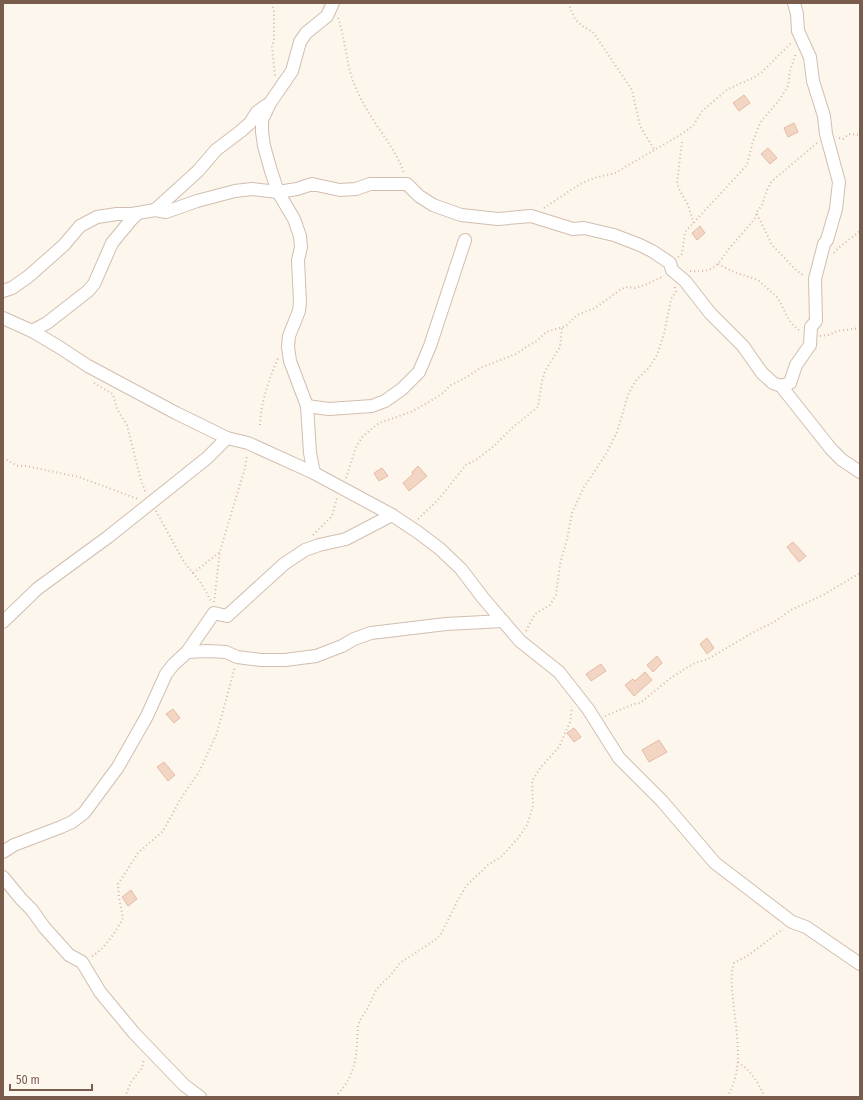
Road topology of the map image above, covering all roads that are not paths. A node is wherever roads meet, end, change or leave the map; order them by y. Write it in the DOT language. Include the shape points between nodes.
graph roads {
  1 [pos="333,3"];
  2 [pos="794,3"];
  3 [pos="270,103"];
  4 [pos="278,192"];
  5 [pos="155,210"];
  6 [pos="138,214"];
  7 [pos="465,240"];
  8 [pos="3,291"];
  9 [pos="3,318"];
  10 [pos="32,331"];
  11 [pos="781,386"];
  12 [pos="307,406"];
  13 [pos="227,438"];
  14 [pos="860,472"];
  15 [pos="314,473"];
  16 [pos="392,515"];
  17 [pos="503,621"];
  18 [pos="3,622"];
  19 [pos="187,652"];
  20 [pos="3,852"];
  21 [pos="3,877"];
  22 [pos="860,964"];
  23 [pos="200,1097"];
  1 -- 3 [label="street" via="327,16 306,33 300,42 292,71"];
  2 -- 11 [label="street" via="798,31 810,58 813,82 824,116 826,134 839,182 839,193 815,279 816,321 811,327 810,345 796,365 790,383"];
  3 -- 4 [label="street" via="262,120 262,132"];
  3 -- 5 [label="street" via="257,112 241,131 216,150 198,171"];
  4 -- 5 [label="street" via="252,189 235,191 166,212"];
  4 -- 11 [label="street" via="312,184 340,190 356,189 370,184 407,184 433,205 461,215 498,219 531,216 573,229 584,228 614,235 652,251 685,281 710,313 743,346 762,373 773,383"];
  4 -- 12 [label="street" via="294,219 300,236 300,302 288,347 290,361"];
  5 -- 6 [label="street"];
  6 -- 8 [label="street" via="97,217 80,226 29,276"];
  6 -- 10 [label="street" via="112,243 94,284 88,291 48,323"];
  7 -- 12 [label="street" via="419,372 402,389 385,401 372,406 328,409"];
  9 -- 10 [label="street"];
  10 -- 13 [label="street" via="88,366"];
  11 -- 14 [label="street" via="831,449"];
  12 -- 15 [label="street"];
  13 -- 15 [label="street" via="248,443"];
  13 -- 18 [label="street" via="151,503 37,589"];
  15 -- 16 [label="street"];
  16 -- 17 [label="street" via="440,549"];
  16 -- 19 [label="street" via="346,539 305,550 284,564 227,616 214,613"];
  17 -- 19 [label="street" via="446,624 371,633 316,656 285,660 237,657 226,652"];
  17 -- 22 [label="street" via="520,641 559,672 588,708 619,758 662,801 715,863 792,922 806,927"];
  19 -- 20 [label="street" via="166,674 147,716 118,767 84,813 72,822 14,845"];
  21 -- 23 [label="street" via="69,955 82,962 100,992 146,1046 184,1085"];
}
